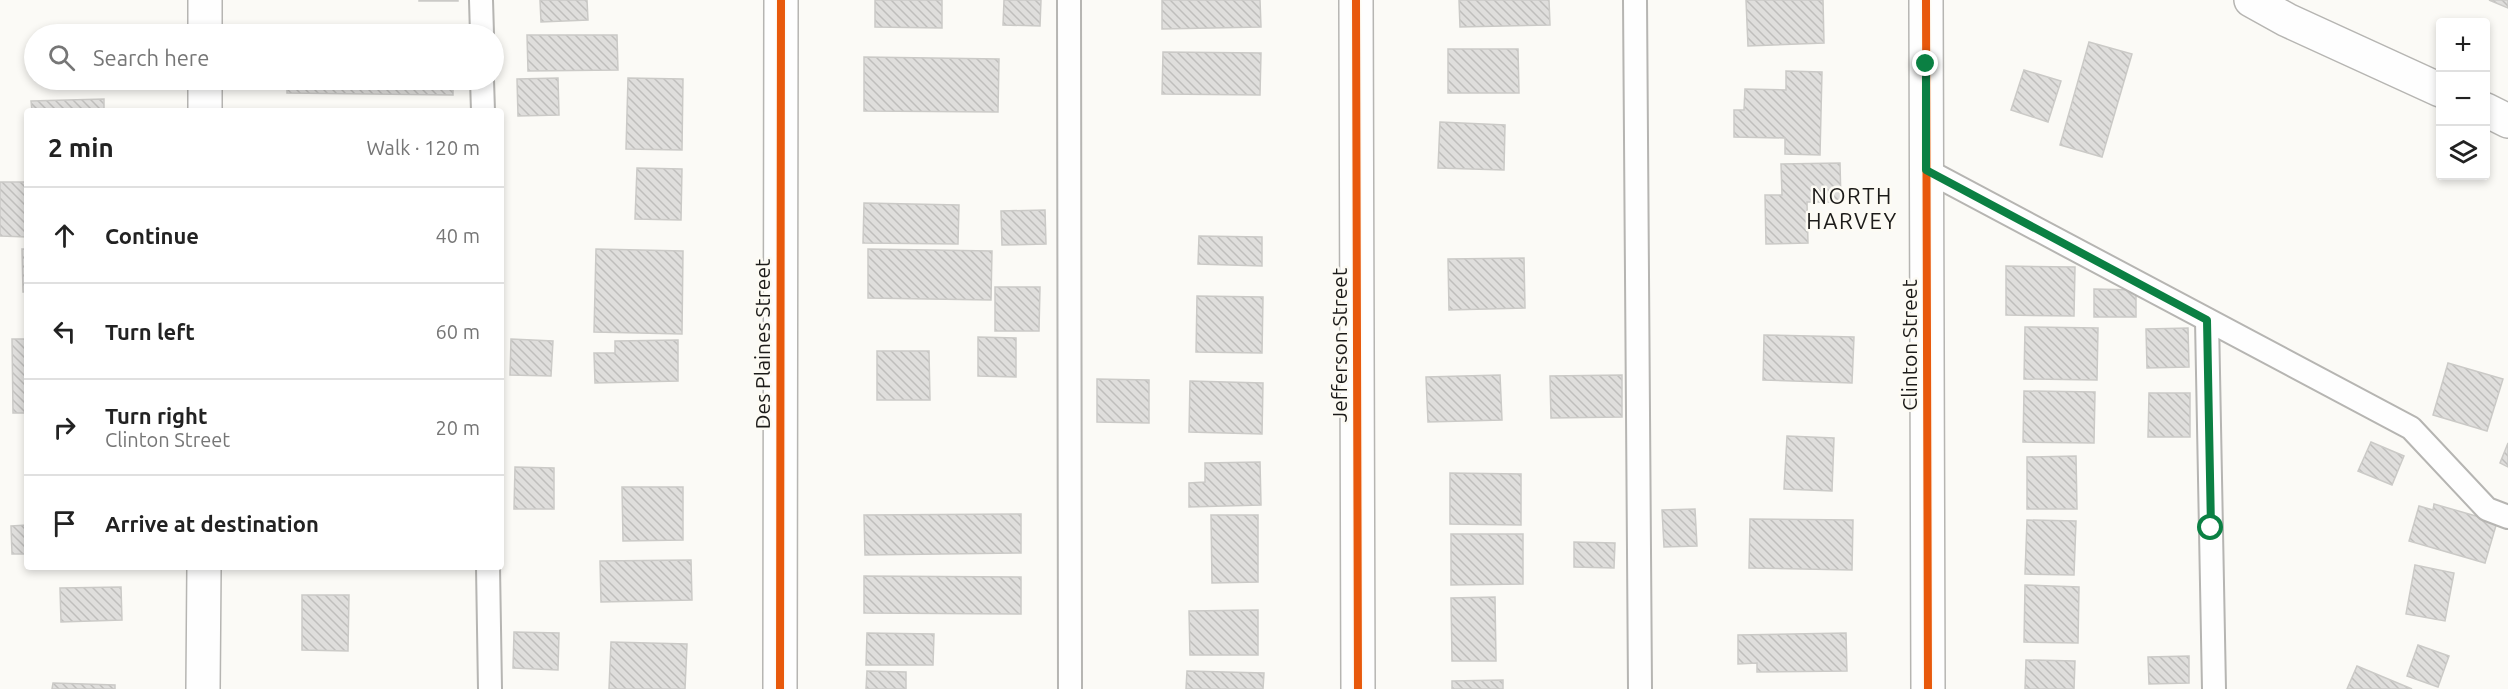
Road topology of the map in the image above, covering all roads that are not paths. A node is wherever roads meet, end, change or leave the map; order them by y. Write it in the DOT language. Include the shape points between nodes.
graph roads {
  1 [pos="205,0"];
  2 [pos="482,0"];
  3 [pos="781,0"];
  4 [pos="1068,0"];
  5 [pos="1356,0"];
  6 [pos="1635,0"];
  7 [pos="1926,0"];
  8 [pos="2251,0"];
  9 [pos="205,24"];
  10 [pos="482,24"];
  11 [pos="2436,88"];
  12 [pos="205,90"];
  13 [pos="482,90"];
  14 [pos="205,108"];
  15 [pos="483,108"];
  16 [pos="2490,112"];
  17 [pos="2508,120"];
  18 [pos="1926,170"];
  19 [pos="2207,320"];
  20 [pos="2508,518"];
  21 [pos="204,570"];
  22 [pos="488,570"];
  23 [pos="203,689"];
  24 [pos="490,689"];
  25 [pos="780,689"];
  26 [pos="1070,689"];
  27 [pos="1358,689"];
  28 [pos="1640,689"];
  29 [pos="1928,689"];
  30 [pos="2214,689"];
  1 -- 9 [label="street"];
  2 -- 10 [label="lane"];
  3 -- 25 [label="street, Des Plaines Street"];
  4 -- 26 [label="lane"];
  5 -- 27 [label="street, Jefferson Street"];
  6 -- 28 [label="lane"];
  7 -- 18 [label="street, Clinton Street"];
  8 -- 11 [label="street"];
  12 -- 14 [label="street"];
  13 -- 15 [label="lane"];
  16 -- 17 [label="street"];
  18 -- 19 [label="lane"];
  18 -- 29 [label="street, Clinton Street"];
  19 -- 20 [label="lane" via="2411,428 2487,509"];
  19 -- 30 [label="lane"];
  21 -- 23 [label="street"];
  22 -- 24 [label="lane"];
}
